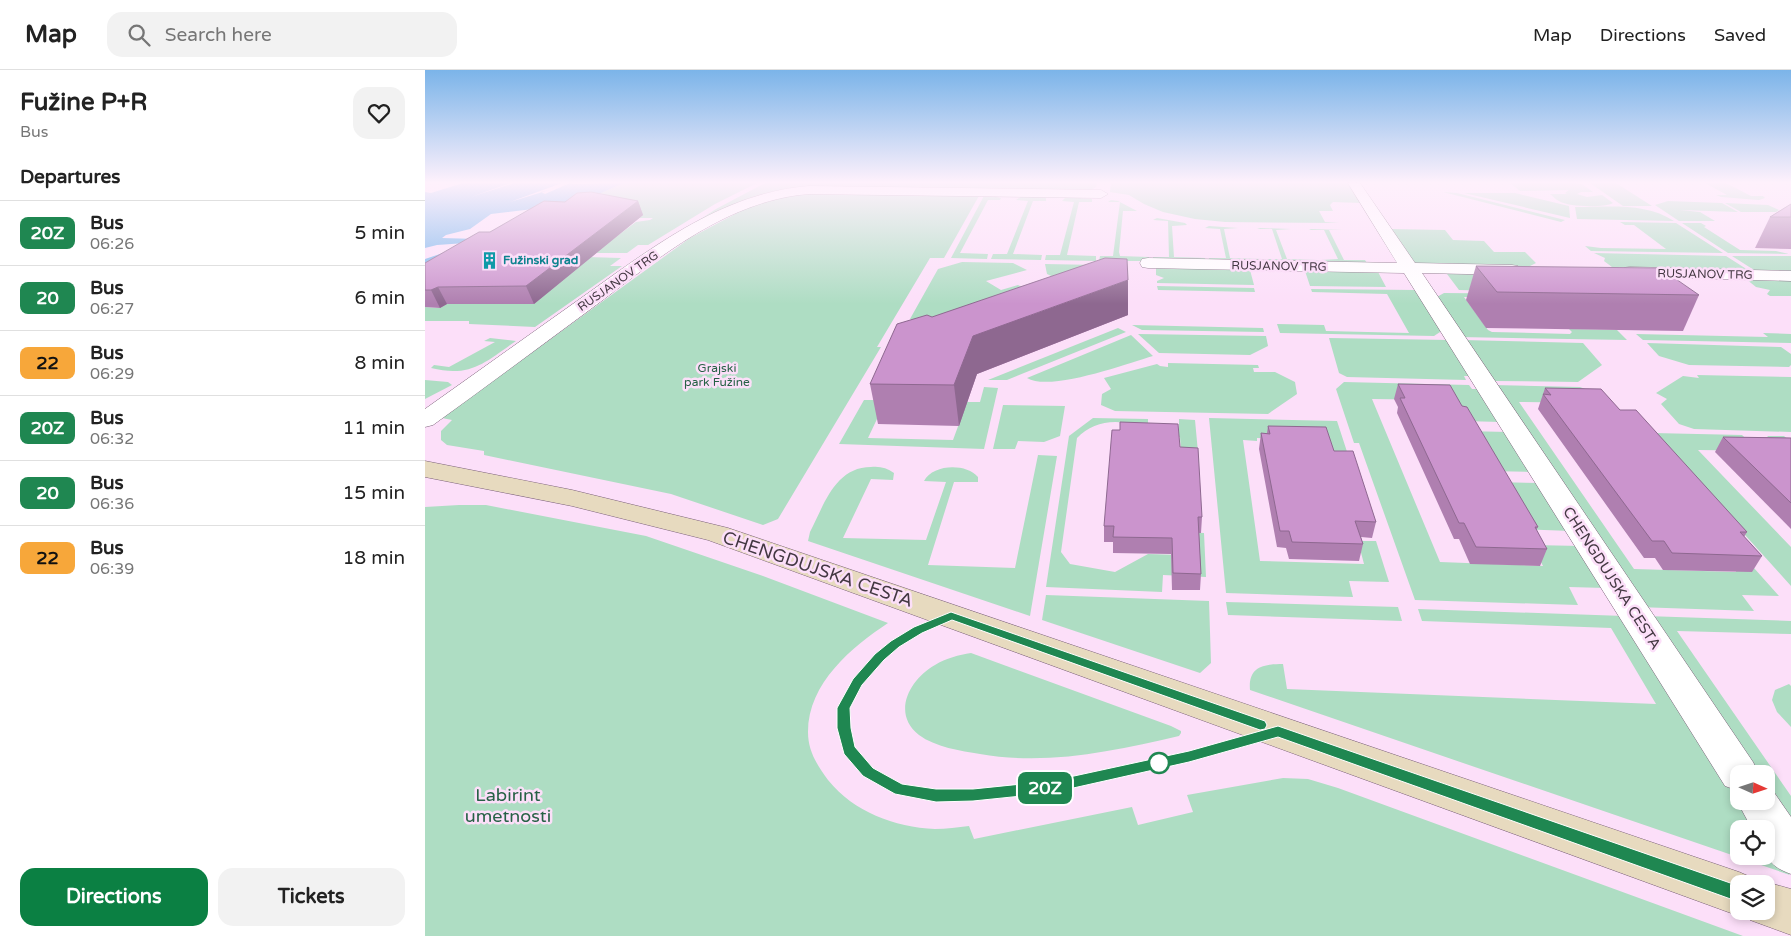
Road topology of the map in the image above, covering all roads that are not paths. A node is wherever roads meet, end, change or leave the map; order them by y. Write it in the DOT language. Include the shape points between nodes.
graph roads {
  1 [pos="706,223"];
  2 [pos="1381,223"];
  3 [pos="1148,264"];
  4 [pos="1410,268"];
  5 [pos="1532,271"];
  6 [pos="1611,272"];
  7 [pos="1791,276"];
  8 [pos="425,420"];
  9 [pos="425,469"];
  10 [pos="478,478"];
  11 [pos="425,488"];
  12 [pos="1733,765"];
  13 [pos="1763,810"];
  14 [pos="1791,854"];
  15 [pos="1730,891"];
  16 [pos="1775,907"];
  17 [pos="1791,912"];
  1 -- 8 [label="street, RUSJANOV TRG" via="653,255"];
  2 -- 4 [label="street"];
  3 -- 4 [label="street, RUSJANOV TRG"];
  4 -- 5 [label="street, RUSJANOV TRG"];
  4 -- 12 [label="street, CHENGDUJSKA CESTA"];
  6 -- 7 [label="street, RUSJANOV TRG"];
  9 -- 10 [label="street, CHENGDUJSKA CESTA"];
  10 -- 11 [label="street"];
  10 -- 15 [label="street, CHENGDUJSKA CESTA" via="649,515 718,534"];
  13 -- 14 [label="street"];
  16 -- 17 [label="street"];
}
